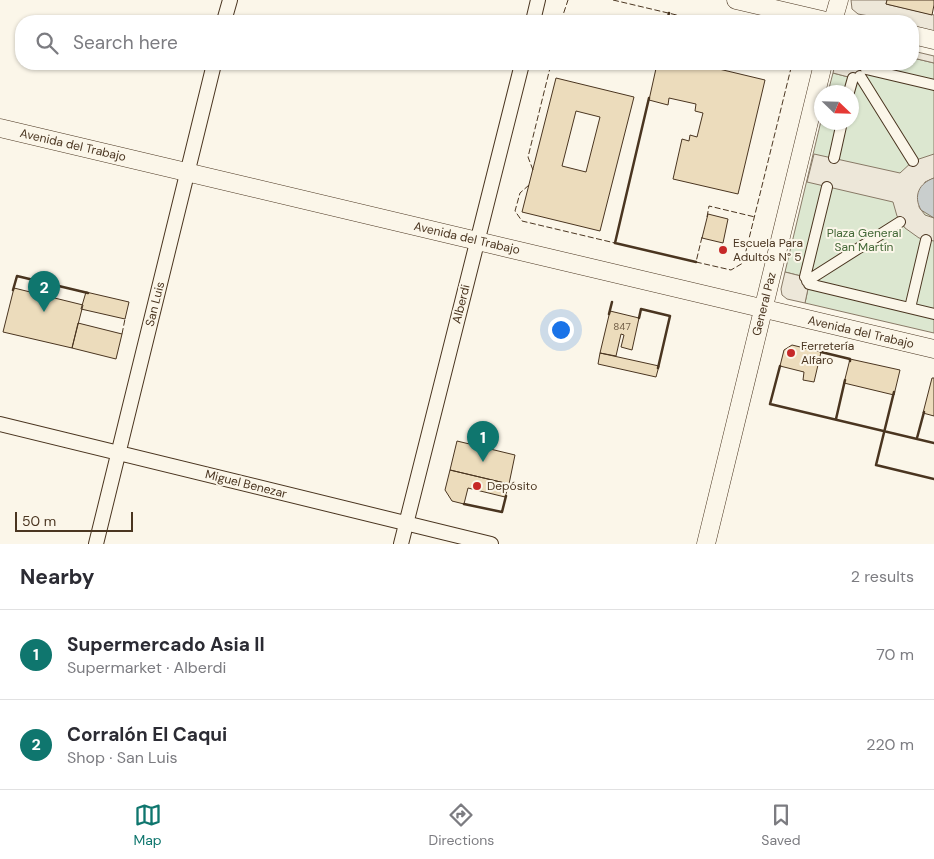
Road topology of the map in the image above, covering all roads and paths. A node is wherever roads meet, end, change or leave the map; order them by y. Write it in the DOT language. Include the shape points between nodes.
graph roads {
  1 [pos="230,0"];
  2 [pos="538,0"];
  3 [pos="736,0"];
  4 [pos="839,0"];
  5 [pos="226,15"];
  6 [pos="534,15"];
  7 [pos="800,15"];
  8 [pos="835,15"];
  9 [pos="919,36"];
  10 [pos="934,40"];
  11 [pos="212,70"];
  12 [pos="520,70"];
  13 [pos="822,70"];
  14 [pos="860,74"];
  15 [pos="934,84"];
  16 [pos="853,85"];
  17 [pos="0,128"];
  18 [pos="840,130"];
  19 [pos="834,158"];
  20 [pos="913,161"];
  21 [pos="187,172"];
  22 [pos="827,187"];
  23 [pos="900,222"];
  24 [pos="926,240"];
  25 [pos="477,241"];
  26 [pos="807,281"];
  27 [pos="763,308"];
  28 [pos="910,308"];
  29 [pos="934,314"];
  30 [pos="934,349"];
  31 [pos="0,424"];
  32 [pos="118,453"];
  33 [pos="406,523"];
  34 [pos="96,544"];
  35 [pos="401,544"];
  36 [pos="491,544"];
  37 [pos="706,544"];
  1 -- 5 [label="street"];
  2 -- 6 [label="street"];
  3 -- 7 [label="street"];
  4 -- 8 [label="street"];
  9 -- 10 [label="street"];
  11 -- 21 [label="street, San Luis"];
  12 -- 25 [label="street, Alberdi"];
  13 -- 27 [label="street, General Paz"];
  14 -- 15 [label="street"];
  14 -- 16 [label="street"];
  14 -- 20 [label="street"];
  17 -- 21 [label="street, Avenida del Trabajo"];
  18 -- 19 [label="street"];
  21 -- 25 [label="street, Avenida del Trabajo"];
  21 -- 32 [label="street, San Luis"];
  22 -- 26 [label="street"];
  23 -- 26 [label="street"];
  24 -- 28 [label="street"];
  25 -- 27 [label="street, Avenida del Trabajo"];
  25 -- 33 [label="street, Alberdi"];
  26 -- 28 [label="street"];
  27 -- 30 [label="street, Avenida del Trabajo"];
  27 -- 37 [label="street, General Paz"];
  28 -- 29 [label="street"];
  31 -- 32 [label="street, Miguel Benezar"];
  32 -- 33 [label="street, Miguel Benezar"];
  32 -- 34 [label="street, San Luis"];
  33 -- 35 [label="street, Alberdi"];
  33 -- 36 [label="street, Miguel Benezar"];
}
